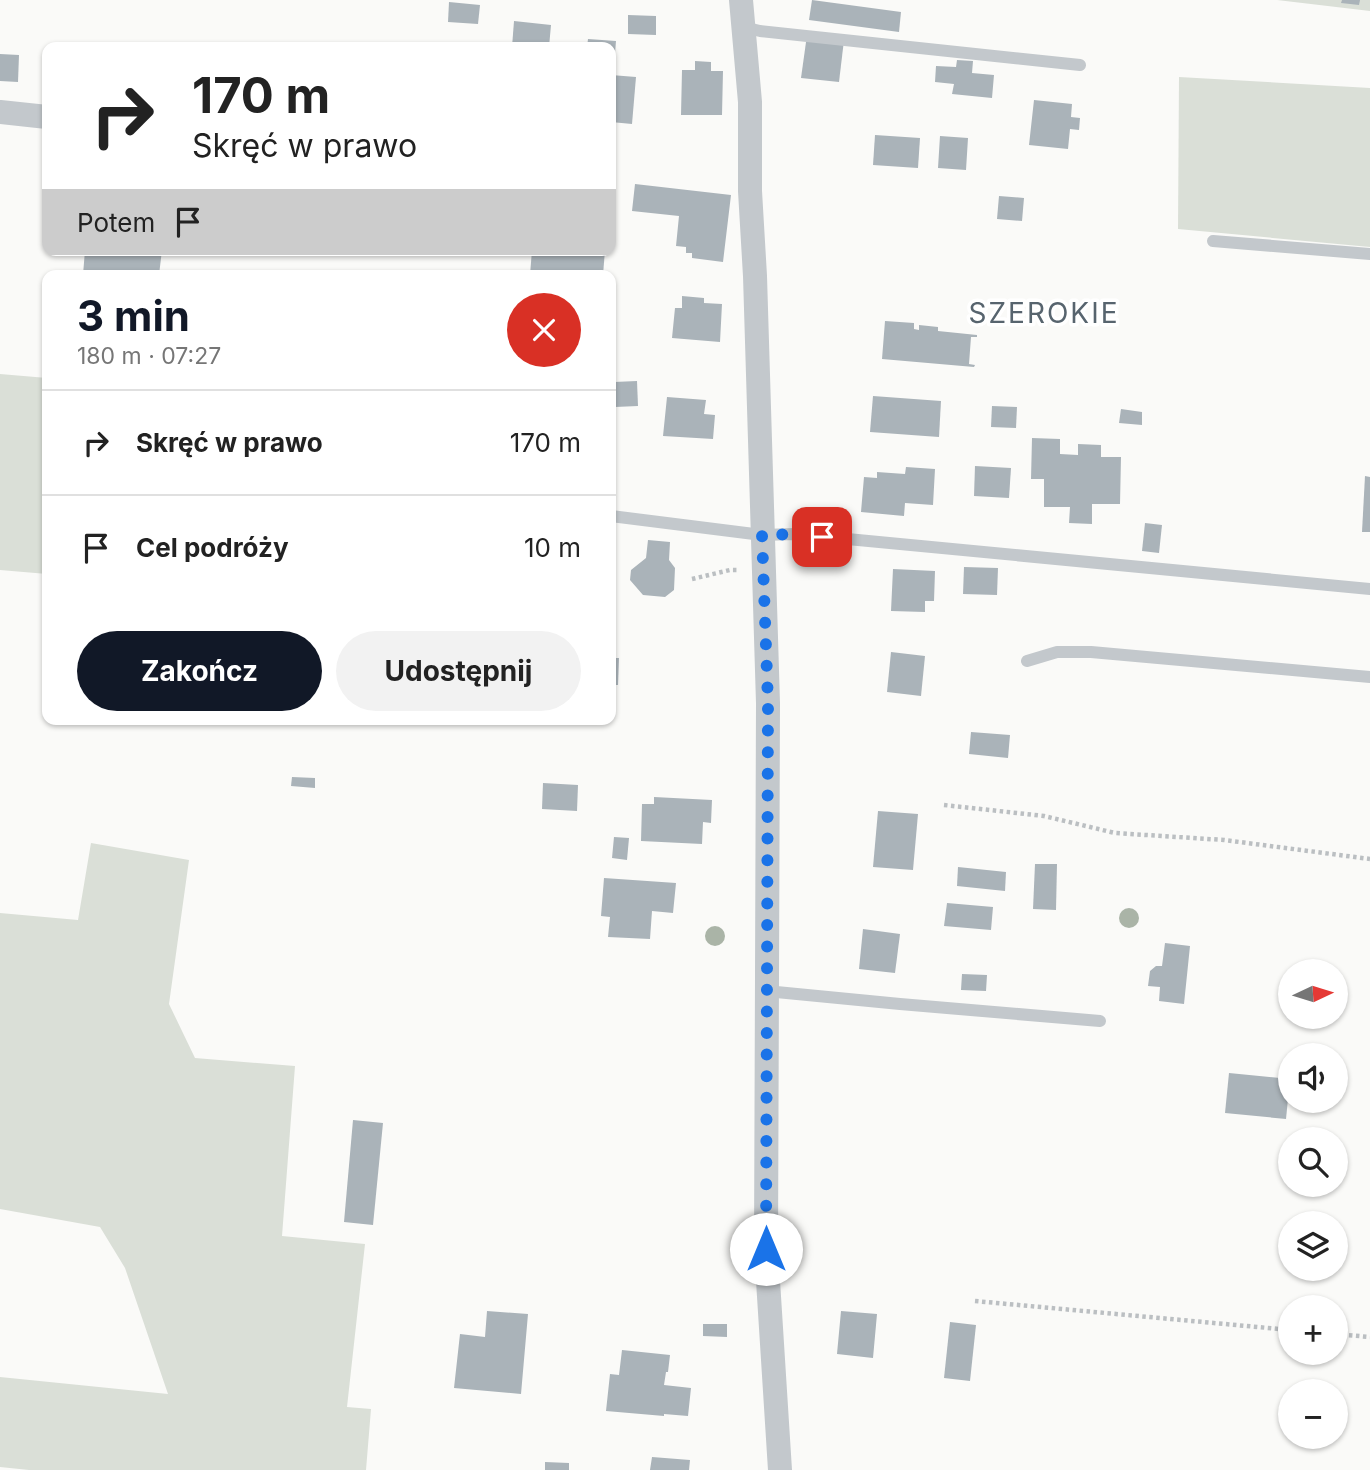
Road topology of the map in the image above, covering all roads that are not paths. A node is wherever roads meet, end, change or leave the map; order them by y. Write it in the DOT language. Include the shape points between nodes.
graph roads {
  1 [pos="741,0"];
  2 [pos="743,27"];
  3 [pos="1080,65"];
  4 [pos="0,112"];
  5 [pos="42,116"];
  6 [pos="1213,241"];
  7 [pos="1370,254"];
  8 [pos="616,517"];
  9 [pos="762,535"];
  10 [pos="1370,589"];
  11 [pos="1027,661"];
  12 [pos="1370,677"];
  13 [pos="766,991"];
  14 [pos="1100,1021"];
  15 [pos="780,1470"];
  1 -- 2 [label="street"];
  2 -- 3 [label="lane"];
  2 -- 9 [label="street" via="750,102"];
  4 -- 5 [label="street"];
  6 -- 7 [label="lane"];
  8 -- 9 [label="lane"];
  9 -- 10 [label="lane" via="795,534"];
  9 -- 13 [label="street" via="768,703"];
  11 -- 12 [label="lane" via="1057,652 1091,652"];
  13 -- 14 [label="lane"];
  13 -- 15 [label="street" via="766,1249"];
}
